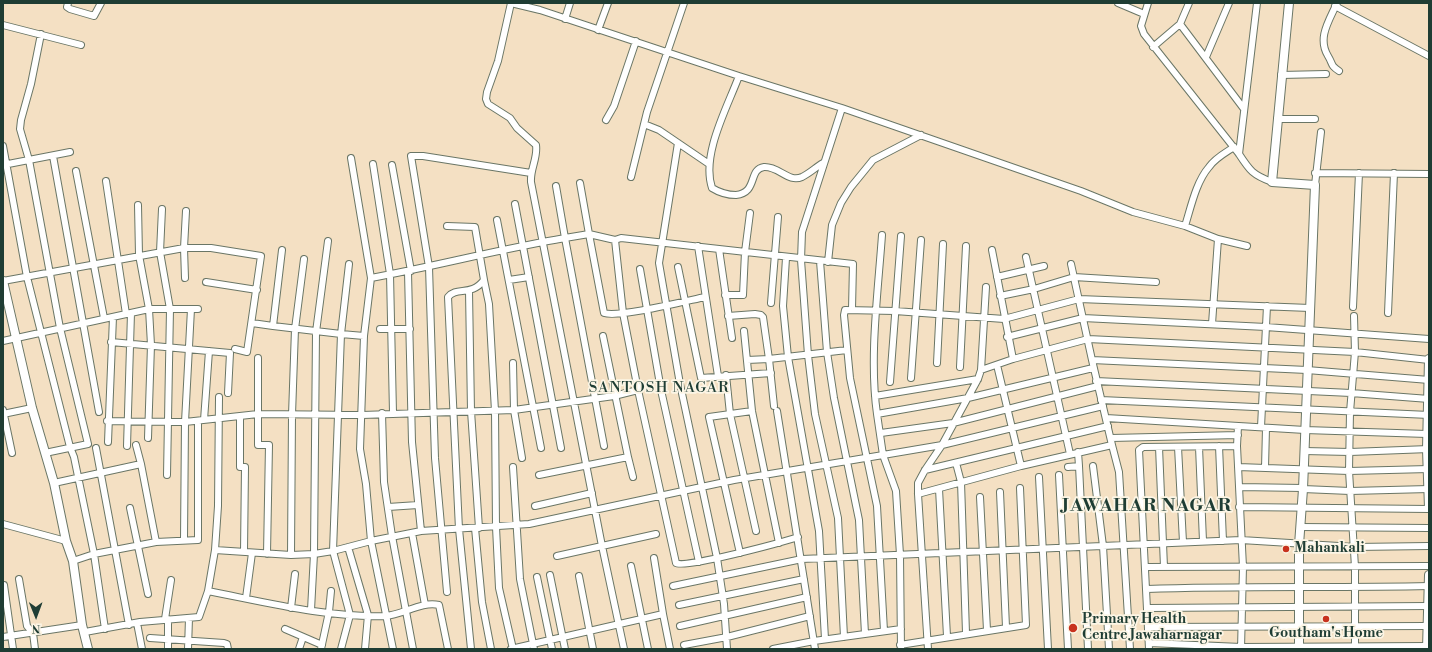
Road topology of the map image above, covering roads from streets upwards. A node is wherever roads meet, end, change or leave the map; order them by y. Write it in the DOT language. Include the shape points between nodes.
graph roads {
  1 [pos="101,3"];
  2 [pos="511,3"];
  3 [pos="542,3"];
  4 [pos="570,3"];
  5 [pos="608,3"];
  6 [pos="684,3"];
  7 [pos="1118,3"];
  8 [pos="1148,3"];
  9 [pos="1189,3"];
  10 [pos="1229,3"];
  11 [pos="1257,3"];
  12 [pos="1289,3"];
  13 [pos="68,5"];
  14 [pos="1336,5"];
  15 [pos="540,10"];
  16 [pos="1144,14"];
  17 [pos="565,19"];
  18 [pos="1180,24"];
  19 [pos="3,25"];
  20 [pos="598,30"];
  21 [pos="41,34"];
  22 [pos="636,41"];
  23 [pos="81,45"];
  24 [pos="1153,46"];
  25 [pos="668,51"];
  26 [pos="1429,56"];
  27 [pos="1206,58"];
  28 [pos="1338,71"];
  29 [pos="1326,74"];
  30 [pos="1281,75"];
  31 [pos="739,76"];
  32 [pos="842,108"];
  33 [pos="1244,109"];
  34 [pos="1277,119"];
  35 [pos="1315,119"];
  36 [pos="606,120"];
  37 [pos="644,124"];
  38 [pos="1321,132"];
  39 [pos="921,135"];
  40 [pos="678,143"];
  41 [pos="3,146"];
  42 [pos="1234,147"];
  43 [pos="70,152"];
  44 [pos="1239,154"];
  45 [pos="53,156"];
  46 [pos="350,158"];
  47 [pos="29,160"];
  48 [pos="823,163"];
  49 [pos="5,164"];
  50 [pos="373,164"];
  51 [pos="709,164"];
  52 [pos="392,165"];
  53 [pos="76,172"];
  54 [pos="531,173"];
  55 [pos="1359,173"];
  56 [pos="1315,174"];
  57 [pos="1394,174"];
  58 [pos="1429,174"];
  59 [pos="631,177"];
  60 [pos="106,181"];
  61 [pos="1272,182"];
  62 [pos="580,183"];
  63 [pos="1315,185"];
  64 [pos="556,186"];
  65 [pos="515,204"];
  66 [pos="138,205"];
  67 [pos="162,210"];
  68 [pos="186,210"];
  69 [pos="750,213"];
  70 [pos="778,217"];
  71 [pos="497,220"];
  72 [pos="447,226"];
  73 [pos="1185,226"];
  74 [pos="589,234"];
  75 [pos="882,235"];
  76 [pos="901,236"];
  77 [pos="565,238"];
  78 [pos="1218,239"];
  79 [pos="615,240"];
  80 [pos="921,240"];
  81 [pos="328,241"];
  82 [pos="544,241"];
  83 [pos="661,242"];
  84 [pos="943,244"];
  85 [pos="523,245"];
  86 [pos="698,246"];
  87 [pos="966,246"];
  88 [pos="1247,246"];
  89 [pos="184,248"];
  90 [pos="504,249"];
  91 [pos="719,249"];
  92 [pos="282,250"];
  93 [pos="992,250"];
  94 [pos="160,252"];
  95 [pos="745,252"];
  96 [pos="480,254"];
  97 [pos="139,255"];
  98 [pos="773,256"];
  99 [pos="1026,257"];
  100 [pos="304,258"];
  101 [pos="786,258"];
  102 [pos="117,260"];
  103 [pos="801,260"];
  104 [pos="820,261"];
  105 [pos="828,262"];
  106 [pos="93,264"];
  107 [pos="349,264"];
  108 [pos="1071,264"];
  109 [pos="1044,266"];
  110 [pos="428,267"];
  111 [pos="678,267"];
  112 [pos="72,268"];
  113 [pos="640,269"];
  114 [pos="1029,269"];
  115 [pos="49,272"];
  116 [pos="410,272"];
  117 [pos="390,274"];
  118 [pos="27,277"];
  119 [pos="529,277"];
  120 [pos="997,277"];
  121 [pos="1074,277"];
  122 [pos="185,278"];
  123 [pos="371,278"];
  124 [pos="484,280"];
  125 [pos="510,280"];
  126 [pos="3,281"];
  127 [pos="206,282"];
  128 [pos="1156,282"];
  129 [pos="986,287"];
  130 [pos="1034,289"];
  131 [pos="257,290"];
  132 [pos="469,291"];
  133 [pos="725,295"];
  134 [pos="1000,296"];
  135 [pos="705,297"];
  136 [pos="1079,299"];
  137 [pos="685,301"];
  138 [pos="771,303"];
  139 [pos="1213,304"];
  140 [pos="667,305"];
  141 [pos="1267,306"];
  142 [pos="1353,306"];
  143 [pos="1310,308"];
  144 [pos="149,309"];
  145 [pos="170,309"];
  146 [pos="191,309"];
  147 [pos="198,309"];
  148 [pos="646,309"];
  149 [pos="852,309"];
  150 [pos="876,310"];
  151 [pos="1038,310"];
  152 [pos="896,311"];
  153 [pos="916,312"];
  154 [pos="128,313"];
  155 [pos="623,313"];
  156 [pos="940,313"];
  157 [pos="1388,313"];
  158 [pos="962,315"];
  159 [pos="728,316"];
  160 [pos="1354,316"];
  161 [pos="113,317"];
  162 [pos="985,317"];
  163 [pos="104,318"];
  164 [pos="1083,318"];
  165 [pos="1004,319"];
  166 [pos="82,323"];
  167 [pos="252,323"];
  168 [pos="1212,324"];
  169 [pos="273,326"];
  170 [pos="1266,327"];
  171 [pos="60,328"];
  172 [pos="295,329"];
  173 [pos="380,329"];
  174 [pos="392,329"];
  175 [pos="410,329"];
  176 [pos="1042,329"];
  177 [pos="1309,330"];
  178 [pos="744,331"];
  179 [pos="316,332"];
  180 [pos="40,333"];
  181 [pos="341,334"];
  182 [pos="1354,334"];
  183 [pos="364,336"];
  184 [pos="603,336"];
  185 [pos="1007,337"];
  186 [pos="732,338"];
  187 [pos="1429,338"];
  188 [pos="16,339"];
  189 [pos="1088,339"];
  190 [pos="3,341"];
  191 [pos="111,342"];
  192 [pos="129,344"];
  193 [pos="151,346"];
  194 [pos="170,348"];
  195 [pos="1265,348"];
  196 [pos="236,349"];
  197 [pos="188,350"];
  198 [pos="848,350"];
  199 [pos="1046,350"];
  200 [pos="1308,350"];
  201 [pos="209,351"];
  202 [pos="827,352"];
  203 [pos="1355,352"];
  204 [pos="808,355"];
  205 [pos="788,357"];
  206 [pos="258,358"];
  207 [pos="769,359"];
  208 [pos="1012,359"];
  209 [pos="747,360"];
  210 [pos="1092,360"];
  211 [pos="1429,360"];
  212 [pos="513,363"];
  213 [pos="937,363"];
  214 [pos="997,365"];
  215 [pos="960,366"];
  216 [pos="1264,367"];
  217 [pos="1093,368"];
  218 [pos="981,370"];
  219 [pos="1307,370"];
  220 [pos="771,373"];
  221 [pos="1354,373"];
  222 [pos="748,374"];
  223 [pos="726,375"];
  224 [pos="718,376"];
  225 [pos="911,378"];
  226 [pos="1053,378"];
  227 [pos="978,379"];
  228 [pos="1429,380"];
  229 [pos="890,382"];
  230 [pos="1097,384"];
  231 [pos="1004,389"];
  232 [pos="1264,389"];
  233 [pos="638,390"];
  234 [pos="1306,392"];
  235 [pos="228,393"];
  236 [pos="1351,393"];
  237 [pos="218,396"];
  238 [pos="614,396"];
  239 [pos="875,396"];
  240 [pos="1057,396"];
  241 [pos="968,398"];
  242 [pos="594,399"];
  243 [pos="1429,399"];
  244 [pos="575,401"];
  245 [pos="1102,403"];
  246 [pos="553,404"];
  247 [pos="32,408"];
  248 [pos="533,408"];
  249 [pos="1008,408"];
  250 [pos="1262,408"];
  251 [pos="514,410"];
  252 [pos="471,411"];
  253 [pos="495,411"];
  254 [pos="752,411"];
  255 [pos="1305,411"];
  256 [pos="99,412"];
  257 [pos="434,412"];
  258 [pos="453,412"];
  259 [pos="1350,412"];
  260 [pos="3,413"];
  261 [pos="382,413"];
  262 [pos="393,413"];
  263 [pos="412,413"];
  264 [pos="258,414"];
  265 [pos="315,414"];
  266 [pos="730,414"];
  267 [pos="877,414"];
  268 [pos="292,415"];
  269 [pos="338,415"];
  270 [pos="362,415"];
  271 [pos="1429,415"];
  272 [pos="1061,416"];
  273 [pos="240,417"];
  274 [pos="1106,418"];
  275 [pos="218,419"];
  276 [pos="108,421"];
  277 [pos="201,421"];
  278 [pos="127,422"];
  279 [pos="168,422"];
  280 [pos="185,422"];
  281 [pos="149,423"];
  282 [pos="953,423"];
  283 [pos="1108,426"];
  284 [pos="1238,426"];
  285 [pos="1012,428"];
  286 [pos="1263,428"];
  287 [pos="1304,430"];
  288 [pos="1350,432"];
  289 [pos="881,433"];
  290 [pos="1428,434"];
  291 [pos="1238,435"];
  292 [pos="1065,436"];
  293 [pos="148,438"];
  294 [pos="1111,438"];
  295 [pos="108,442"];
  296 [pos="136,444"];
  297 [pos="942,444"];
  298 [pos="1112,445"];
  299 [pos="127,446"];
  300 [pos="604,446"];
  301 [pos="1219,446"];
  302 [pos="1237,446"];
  303 [pos="70,447"];
  304 [pos="1160,447"];
  305 [pos="1178,447"];
  306 [pos="1199,447"];
  307 [pos="96,448"];
  308 [pos="541,448"];
  309 [pos="561,448"];
  310 [pos="1017,448"];
  311 [pos="1428,449"];
  312 [pos="1304,451"];
  313 [pos="1078,452"];
  314 [pos="1350,452"];
  315 [pos="12,453"];
  316 [pos="45,453"];
  317 [pos="1070,454"];
  318 [pos="883,455"];
  319 [pos="628,457"];
  320 [pos="522,458"];
  321 [pos="866,459"];
  322 [pos="846,462"];
  323 [pos="956,463"];
  324 [pos="141,464"];
  325 [pos="586,465"];
  326 [pos="826,465"];
  327 [pos="1021,466"];
  328 [pos="1079,466"];
  329 [pos="1093,466"];
  330 [pos="1238,466"];
  331 [pos="513,467"];
  332 [pos="1068,467"];
  333 [pos="808,468"];
  334 [pos="1265,468"];
  335 [pos="1304,469"];
  336 [pos="1428,469"];
  337 [pos="925,470"];
  338 [pos="788,471"];
  339 [pos="1349,472"];
  340 [pos="102,473"];
  341 [pos="167,475"];
  342 [pos="540,475"];
  343 [pos="766,475"];
  344 [pos="1059,475"];
  345 [pos="633,477"];
  346 [pos="1039,477"];
  347 [pos="78,478"];
  348 [pos="746,478"];
  349 [pos="961,482"];
  350 [pos="54,483"];
  351 [pos="723,483"];
  352 [pos="703,487"];
  353 [pos="1239,487"];
  354 [pos="1020,488"];
  355 [pos="1303,488"];
  356 [pos="940,489"];
  357 [pos="1428,489"];
  358 [pos="1350,491"];
  359 [pos="592,492"];
  360 [pos="683,492"];
  361 [pos="1000,492"];
  362 [pos="918,494"];
  363 [pos="661,496"];
  364 [pos="980,496"];
  365 [pos="418,505"];
  366 [pos="535,506"];
  367 [pos="388,507"];
  368 [pos="1239,507"];
  369 [pos="130,508"];
  370 [pos="1301,508"];
  371 [pos="1352,508"];
  372 [pos="1429,508"];
  373 [pos="596,510"];
  374 [pos="3,524"];
  375 [pos="517,525"];
  376 [pos="496,527"];
  377 [pos="1300,527"];
  378 [pos="477,528"];
  379 [pos="1353,528"];
  380 [pos="1429,528"];
  381 [pos="459,530"];
  382 [pos="421,531"];
  383 [pos="441,531"];
  384 [pos="756,531"];
  385 [pos="412,533"];
  386 [pos="656,534"];
  387 [pos="392,536"];
  388 [pos="798,538"];
  389 [pos="184,540"];
  390 [pos="371,540"];
  391 [pos="1223,540"];
  392 [pos="1240,540"];
  393 [pos="66,541"];
  394 [pos="1203,541"];
  395 [pos="156,542"];
  396 [pos="1183,542"];
  397 [pos="779,543"];
  398 [pos="1163,543"];
  399 [pos="1144,544"];
  400 [pos="139,545"];
  401 [pos="1123,545"];
  402 [pos="1299,545"];
  403 [pos="602,546"];
  404 [pos="1103,546"];
  405 [pos="1429,546"];
  406 [pos="348,547"];
  407 [pos="1082,547"];
  408 [pos="1355,547"];
  409 [pos="1062,548"];
  410 [pos="115,549"];
  411 [pos="1023,549"];
  412 [pos="1042,549"];
  413 [pos="215,550"];
  414 [pos="1004,550"];
  415 [pos="333,551"];
  416 [pos="983,551"];
  417 [pos="244,552"];
  418 [pos="962,552"];
  419 [pos="252,553"];
  420 [pos="740,553"];
  421 [pos="943,553"];
  422 [pos="94,554"];
  423 [pos="267,554"];
  424 [pos="314,554"];
  425 [pos="922,554"];
  426 [pos="291,555"];
  427 [pos="900,555"];
  428 [pos="557,556"];
  429 [pos="881,556"];
  430 [pos="860,557"];
  431 [pos="654,558"];
  432 [pos="717,558"];
  433 [pos="820,558"];
  434 [pos="840,558"];
  435 [pos="802,559"];
  436 [pos="72,561"];
  437 [pos="699,562"];
  438 [pos="631,566"];
  439 [pos="1242,566"];
  440 [pos="1429,566"];
  441 [pos="1145,567"];
  442 [pos="1164,567"];
  443 [pos="1299,567"];
  444 [pos="1356,567"];
  445 [pos="295,574"];
  446 [pos="550,575"];
  447 [pos="1429,575"];
  448 [pos="579,576"];
  449 [pos="537,577"];
  450 [pos="720,577"];
  451 [pos="19,579"];
  452 [pos="804,579"];
  453 [pos="172,580"];
  454 [pos="4,585"];
  455 [pos="673,586"];
  456 [pos="1243,586"];
  457 [pos="1299,586"];
  458 [pos="1429,586"];
  459 [pos="1355,587"];
  460 [pos="1147,589"];
  461 [pos="208,591"];
  462 [pos="331,591"];
  463 [pos="447,592"];
  464 [pos="148,594"];
  465 [pos="723,597"];
  466 [pos="807,597"];
  467 [pos="246,598"];
  468 [pos="679,605"];
  469 [pos="425,606"];
  470 [pos="1299,606"];
  471 [pos="1354,606"];
  472 [pos="1428,606"];
  473 [pos="1242,607"];
  474 [pos="291,608"];
  475 [pos="1148,608"];
  476 [pos="311,610"];
  477 [pos="406,610"];
  478 [pos="329,612"];
  479 [pos="663,614"];
  480 [pos="350,615"];
  481 [pos="368,615"];
  482 [pos="387,616"];
  483 [pos="810,616"];
  484 [pos="725,617"];
  485 [pos="189,618"];
  486 [pos="167,619"];
  487 [pos="642,619"];
  488 [pos="137,623"];
  489 [pos="129,624"];
  490 [pos="618,624"];
  491 [pos="680,626"];
  492 [pos="1300,626"];
  493 [pos="1355,626"];
  494 [pos="1428,626"];
  495 [pos="1006,627"];
  496 [pos="1149,627"];
  497 [pos="1242,627"];
  498 [pos="83,628"];
  499 [pos="105,629"];
  500 [pos="285,629"];
  501 [pos="900,629"];
  502 [pos="987,630"];
  503 [pos="590,631"];
  504 [pos="884,631"];
  505 [pos="32,633"];
  506 [pos="966,633"];
  507 [pos="865,634"];
  508 [pos="11,635"];
  509 [pos="947,636"];
  510 [pos="3,637"];
  511 [pos="303,637"];
  512 [pos="563,637"];
  513 [pos="727,637"];
  514 [pos="844,637"];
  515 [pos="150,638"];
  516 [pos="825,639"];
  517 [pos="927,639"];
  518 [pos="168,640"];
  519 [pos="188,640"];
  520 [pos="550,640"];
  521 [pos="814,641"];
  522 [pos="208,642"];
  523 [pos="684,645"];
  524 [pos="1149,646"];
  525 [pos="321,647"];
  526 [pos="534,647"];
  527 [pos="900,647"];
  528 [pos="1427,647"];
  529 [pos="784,648"];
  530 [pos="1241,648"];
  531 [pos="1300,648"];
  532 [pos="1355,648"];
  533 [pos="13,649"];
  534 [pos="35,649"];
  535 [pos="88,649"];
  536 [pos="142,649"];
  537 [pos="168,649"];
  538 [pos="188,649"];
  539 [pos="207,649"];
  540 [pos="228,649"];
  541 [pos="299,649"];
  542 [pos="341,649"];
  543 [pos="365,649"];
  544 [pos="393,649"];
  545 [pos="412,649"];
  546 [pos="448,649"];
  547 [pos="471,649"];
  548 [pos="491,649"];
  549 [pos="512,649"];
  550 [pos="552,649"];
  551 [pos="565,649"];
  552 [pos="593,649"];
  553 [pos="624,649"];
  554 [pos="648,649"];
  555 [pos="670,649"];
  556 [pos="727,649"];
  557 [pos="773,649"];
  558 [pos="815,649"];
  559 [pos="928,649"];
  560 [pos="1048,649"];
  561 [pos="1068,649"];
  562 [pos="1088,649"];
  563 [pos="1109,649"];
  564 [pos="1130,649"];
  1 -- 13 [label="street" via="94,16"];
  2 -- 15 [label="street"];
  2 -- 54 [label="street" via="498,61 486,99 488,104 510,118 516,128 536,145 537,151"];
  3 -- 15 [label="street"];
  4 -- 17 [label="street"];
  5 -- 20 [label="street"];
  6 -- 25 [label="street"];
  7 -- 16 [label="street"];
  8 -- 16 [label="street"];
  9 -- 18 [label="street"];
  10 -- 27 [label="street"];
  11 -- 33 [label="street"];
  12 -- 30 [label="street"];
  14 -- 26 [label="street"];
  14 -- 28 [label="street" via="1325,31 1323,48 1330,64"];
  15 -- 17 [label="street"];
  16 -- 24 [label="street" via="1141,30"];
  17 -- 20 [label="street"];
  18 -- 24 [label="street"];
  18 -- 27 [label="street"];
  19 -- 21 [label="street"];
  20 -- 22 [label="street"];
  21 -- 23 [label="street"];
  21 -- 47 [label="street" via="20,125"];
  22 -- 25 [label="street"];
  22 -- 36 [label="street" via="614,106"];
  24 -- 42 [label="street"];
  25 -- 31 [label="street"];
  25 -- 37 [label="street"];
  27 -- 33 [label="street"];
  29 -- 30 [label="street"];
  30 -- 34 [label="street"];
  31 -- 32 [label="street"];
  31 -- 51 [label="street" via="712,146"];
  32 -- 39 [label="street"];
  32 -- 48 [label="street"];
  33 -- 44 [label="street"];
  34 -- 35 [label="street"];
  34 -- 61 [label="street"];
  37 -- 40 [label="street" via="659,130"];
  37 -- 59 [label="street"];
  38 -- 56 [label="street"];
  39 -- 73 [label="street" via="1133,212"];
  39 -- 105 [label="street" via="873,160 851,188 841,203 832,225"];
  40 -- 51 [label="street"];
  40 -- 83 [label="street"];
  41 -- 49 [label="street"];
  42 -- 44 [label="street"];
  42 -- 73 [label="street" via="1208,167"];
  43 -- 45 [label="street"];
  44 -- 61 [label="street" via="1256,176"];
  45 -- 47 [label="street"];
  45 -- 112 [label="street"];
  46 -- 123 [label="street"];
  47 -- 49 [label="street"];
  47 -- 115 [label="street"];
  48 -- 51 [label="street" via="802,177 794,178 776,170 763,168 757,171 746,192 729,195 712,188 708,174"];
  48 -- 103 [label="street" via="802,232"];
  49 -- 118 [label="street"];
  50 -- 117 [label="street"];
  52 -- 116 [label="street"];
  53 -- 106 [label="street"];
  54 -- 82 [label="street"];
  54 -- 110 [label="street" via="411,156"];
  55 -- 56 [label="street"];
  55 -- 57 [label="street"];
  55 -- 142 [label="street"];
  56 -- 63 [label="street"];
  57 -- 58 [label="street"];
  57 -- 157 [label="street"];
  60 -- 102 [label="street"];
  61 -- 63 [label="street"];
  62 -- 74 [label="street"];
  63 -- 143 [label="street"];
  64 -- 77 [label="street"];
  65 -- 85 [label="street"];
  66 -- 97 [label="street"];
  67 -- 94 [label="street"];
  68 -- 89 [label="street"];
  69 -- 95 [label="street"];
  70 -- 98 [label="street"];
  71 -- 90 [label="street"];
  72 -- 96 [label="street" via="475,227"];
  73 -- 78 [label="street"];
  74 -- 77 [label="street"];
  74 -- 79 [label="street"];
  74 -- 155 [label="street" via="604,314"];
  75 -- 150 [label="street"];
  76 -- 152 [label="street"];
  77 -- 82 [label="street"];
  77 -- 242 [label="street"];
  78 -- 88 [label="street"];
  78 -- 139 [label="street"];
  79 -- 83 [label="street" via="621,238"];
  79 -- 155 [label="street"];
  80 -- 153 [label="street"];
  81 -- 179 [label="street"];
  82 -- 85 [label="street"];
  82 -- 244 [label="street"];
  83 -- 86 [label="street"];
  83 -- 140 [label="street" via="659,263"];
  84 -- 156 [label="street"];
  85 -- 90 [label="street"];
  85 -- 119 [label="street"];
  86 -- 91 [label="street"];
  86 -- 135 [label="street"];
  87 -- 158 [label="street"];
  89 -- 94 [label="street"];
  89 -- 122 [label="street"];
  89 -- 131 [label="street" via="211,248 261,256"];
  90 -- 96 [label="street"];
  90 -- 125 [label="street"];
  91 -- 95 [label="street"];
  91 -- 133 [label="street"];
  92 -- 169 [label="street"];
  93 -- 120 [label="street"];
  94 -- 97 [label="street"];
  94 -- 145 [label="street"];
  95 -- 98 [label="street"];
  95 -- 133 [label="street" via="743,295"];
  96 -- 110 [label="street"];
  96 -- 124 [label="street"];
  97 -- 102 [label="street"];
  97 -- 144 [label="street"];
  98 -- 101 [label="street"];
  98 -- 138 [label="street"];
  99 -- 114 [label="street"];
  100 -- 172 [label="street"];
  101 -- 103 [label="street"];
  101 -- 205 [label="street" via="783,306"];
  102 -- 106 [label="street"];
  102 -- 154 [label="street"];
  103 -- 104 [label="street"];
  103 -- 204 [label="street"];
  104 -- 105 [label="street"];
  104 -- 202 [label="street"];
  105 -- 149 [label="street" via="853,264"];
  106 -- 112 [label="street"];
  106 -- 163 [label="street"];
  107 -- 181 [label="street"];
  108 -- 121 [label="street"];
  109 -- 114 [label="street"];
  110 -- 116 [label="street"];
  110 -- 257 [label="street"];
  111 -- 137 [label="street"];
  112 -- 115 [label="street"];
  112 -- 166 [label="street"];
  113 -- 148 [label="street"];
  114 -- 120 [label="street"];
  114 -- 130 [label="street"];
  115 -- 118 [label="street"];
  115 -- 171 [label="street"];
  116 -- 117 [label="street"];
  116 -- 175 [label="street"];
  117 -- 123 [label="street"];
  117 -- 174 [label="street"];
  118 -- 126 [label="street"];
  118 -- 180 [label="street"];
  119 -- 125 [label="street"];
  119 -- 246 [label="street"];
  120 -- 134 [label="street"];
  121 -- 128 [label="street"];
  121 -- 130 [label="street"];
  121 -- 136 [label="street"];
  123 -- 183 [label="street"];
  124 -- 132 [label="street"];
  124 -- 253 [label="street" via="489,304"];
  125 -- 248 [label="street"];
  126 -- 188 [label="street"];
  127 -- 131 [label="street"];
  129 -- 162 [label="street"];
  130 -- 134 [label="street"];
  130 -- 151 [label="street"];
  131 -- 167 [label="street"];
  132 -- 252 [label="street"];
  132 -- 258 [label="street" via="455,292 448,297"];
  133 -- 159 [label="street"];
  134 -- 165 [label="street"];
  135 -- 137 [label="street"];
  135 -- 224 [label="street"];
  136 -- 139 [label="street"];
  136 -- 151 [label="street"];
  136 -- 164 [label="street"];
  137 -- 140 [label="street"];
  137 -- 224 [label="street" via="701,378"];
  139 -- 141 [label="street"];
  139 -- 168 [label="street"];
  140 -- 148 [label="street"];
  140 -- 352 [label="street" via="680,384"];
  141 -- 143 [label="street"];
  141 -- 170 [label="street"];
  143 -- 177 [label="street"];
  144 -- 145 [label="street"];
  144 -- 154 [label="street"];
  144 -- 193 [label="street"];
  145 -- 146 [label="street"];
  145 -- 194 [label="street"];
  146 -- 147 [label="street"];
  146 -- 197 [label="street"];
  148 -- 155 [label="street"];
  148 -- 360 [label="street"];
  149 -- 150 [label="street"];
  149 -- 198 [label="street" via="845,310 844,315"];
  150 -- 152 [label="street"];
  150 -- 239 [label="street"];
  151 -- 165 [label="street"];
  151 -- 176 [label="street"];
  152 -- 153 [label="street"];
  152 -- 229 [label="street"];
  153 -- 156 [label="street"];
  153 -- 225 [label="street"];
  154 -- 161 [label="street"];
  154 -- 192 [label="street"];
  155 -- 233 [label="street"];
  156 -- 158 [label="street"];
  156 -- 213 [label="street"];
  158 -- 162 [label="street"];
  158 -- 215 [label="street"];
  159 -- 186 [label="street"];
  159 -- 207 [label="street" via="761,315"];
  160 -- 182 [label="street"];
  161 -- 163 [label="street"];
  161 -- 191 [label="street"];
  162 -- 165 [label="street"];
  162 -- 218 [label="street"];
  163 -- 166 [label="street"];
  164 -- 168 [label="street"];
  164 -- 176 [label="street"];
  164 -- 189 [label="street"];
  165 -- 185 [label="street"];
  166 -- 171 [label="street"];
  166 -- 256 [label="street"];
  167 -- 169 [label="street"];
  167 -- 196 [label="street" via="247,352"];
  168 -- 170 [label="street"];
  169 -- 172 [label="street"];
  170 -- 177 [label="street"];
  170 -- 195 [label="street"];
  171 -- 180 [label="street"];
  171 -- 303 [label="street" via="88,444"];
  172 -- 179 [label="street"];
  172 -- 268 [label="street"];
  173 -- 174 [label="street"];
  174 -- 175 [label="street"];
  174 -- 262 [label="street"];
  175 -- 263 [label="street"];
  176 -- 185 [label="street"];
  176 -- 199 [label="street"];
  177 -- 182 [label="street"];
  177 -- 200 [label="street"];
  178 -- 209 [label="street"];
  179 -- 181 [label="street"];
  179 -- 265 [label="street"];
  180 -- 188 [label="street"];
  180 -- 303 [label="street"];
  181 -- 183 [label="street"];
  181 -- 269 [label="street"];
  182 -- 187 [label="street"];
  182 -- 203 [label="street"];
  183 -- 270 [label="street"];
  184 -- 238 [label="street"];
  185 -- 208 [label="street"];
  188 -- 190 [label="street"];
  188 -- 247 [label="street"];
  189 -- 195 [label="street"];
  189 -- 199 [label="street"];
  189 -- 210 [label="street"];
  191 -- 192 [label="street"];
  191 -- 276 [label="street"];
  192 -- 193 [label="street"];
  192 -- 278 [label="street"];
  193 -- 194 [label="street"];
  193 -- 281 [label="street"];
  194 -- 197 [label="street"];
  194 -- 279 [label="street"];
  195 -- 200 [label="street"];
  195 -- 216 [label="street"];
  197 -- 201 [label="street"];
  197 -- 280 [label="street"];
  198 -- 202 [label="street"];
  198 -- 321 [label="street" via="850,378"];
  199 -- 208 [label="street"];
  199 -- 226 [label="street"];
  200 -- 203 [label="street"];
  200 -- 219 [label="street"];
  201 -- 235 [label="street" via="230,353"];
  201 -- 277 [label="street"];
  202 -- 204 [label="street"];
  202 -- 322 [label="street"];
  203 -- 211 [label="street"];
  203 -- 221 [label="street"];
  204 -- 205 [label="street"];
  204 -- 326 [label="street" via="815,414"];
  205 -- 207 [label="street"];
  205 -- 333 [label="street"];
  206 -- 264 [label="street"];
  207 -- 209 [label="street"];
  207 -- 220 [label="street"];
  208 -- 214 [label="street"];
  209 -- 222 [label="street"];
  210 -- 216 [label="street"];
  210 -- 217 [label="street"];
  211 -- 228 [label="street"];
  212 -- 251 [label="street"];
  214 -- 218 [label="street"];
  214 -- 231 [label="street"];
  216 -- 219 [label="street"];
  216 -- 232 [label="street"];
  217 -- 226 [label="street"];
  217 -- 230 [label="street"];
  218 -- 227 [label="street"];
  219 -- 221 [label="street"];
  219 -- 234 [label="street"];
  220 -- 222 [label="street"];
  220 -- 338 [label="street" via="775,409"];
  221 -- 228 [label="street"];
  221 -- 236 [label="street"];
  222 -- 223 [label="street"];
  222 -- 254 [label="street"];
  223 -- 224 [label="street"];
  223 -- 266 [label="street"];
  226 -- 231 [label="street"];
  226 -- 240 [label="street"];
  227 -- 239 [label="street"];
  227 -- 241 [label="street"];
  228 -- 243 [label="street"];
  230 -- 232 [label="street"];
  230 -- 240 [label="street"];
  230 -- 245 [label="street"];
  231 -- 241 [label="street"];
  231 -- 249 [label="street"];
  232 -- 234 [label="street"];
  232 -- 250 [label="street"];
  233 -- 238 [label="street"];
  233 -- 363 [label="street"];
  234 -- 236 [label="street"];
  234 -- 255 [label="street"];
  236 -- 243 [label="street"];
  236 -- 259 [label="street"];
  237 -- 275 [label="street"];
  238 -- 242 [label="street"];
  238 -- 319 [label="street"];
  239 -- 267 [label="street"];
  240 -- 249 [label="street"];
  240 -- 272 [label="street"];
  241 -- 267 [label="street"];
  241 -- 282 [label="street"];
  242 -- 244 [label="street"];
  242 -- 300 [label="street"];
  243 -- 271 [label="street"];
  244 -- 246 [label="street"];
  244 -- 325 [label="street"];
  245 -- 250 [label="street"];
  245 -- 272 [label="street"];
  245 -- 274 [label="street"];
  246 -- 248 [label="street"];
  246 -- 309 [label="street"];
  247 -- 260 [label="street"];
  247 -- 316 [label="street"];
  248 -- 251 [label="street"];
  248 -- 308 [label="street"];
  249 -- 282 [label="street"];
  249 -- 285 [label="street"];
  250 -- 255 [label="street"];
  250 -- 286 [label="street"];
  251 -- 253 [label="street"];
  251 -- 320 [label="street"];
  252 -- 253 [label="street"];
  252 -- 258 [label="street"];
  252 -- 378 [label="street"];
  253 -- 376 [label="street"];
  254 -- 266 [label="street"];
  254 -- 343 [label="street"];
  255 -- 259 [label="street"];
  255 -- 287 [label="street"];
  257 -- 258 [label="street"];
  257 -- 263 [label="street"];
  257 -- 383 [label="street"];
  258 -- 381 [label="street"];
  259 -- 271 [label="street"];
  259 -- 288 [label="street"];
  260 -- 315 [label="street"];
  261 -- 262 [label="street"];
  261 -- 270 [label="street"];
  261 -- 367 [label="street" via="384,482"];
  262 -- 263 [label="street"];
  263 -- 365 [label="street"];
  264 -- 268 [label="street"];
  264 -- 273 [label="street"];
  264 -- 423 [label="street" via="258,445 269,445"];
  265 -- 268 [label="street"];
  265 -- 269 [label="street"];
  265 -- 424 [label="street"];
  266 -- 348 [label="street"];
  266 -- 351 [label="street" via="709,417"];
  267 -- 289 [label="street"];
  268 -- 426 [label="street"];
  269 -- 270 [label="street"];
  269 -- 415 [label="street"];
  270 -- 390 [label="street" via="360,449"];
  271 -- 290 [label="street"];
  272 -- 285 [label="street"];
  272 -- 292 [label="street"];
  273 -- 275 [label="street"];
  273 -- 417 [label="street" via="240,467 245,467"];
  274 -- 283 [label="street"];
  274 -- 284 [label="street"];
  275 -- 277 [label="street"];
  275 -- 413 [label="street"];
  276 -- 278 [label="street"];
  276 -- 295 [label="street"];
  277 -- 280 [label="street"];
  277 -- 389 [label="street" via="198,540"];
  278 -- 281 [label="street"];
  278 -- 299 [label="street"];
  279 -- 280 [label="street"];
  279 -- 281 [label="street"];
  279 -- 341 [label="street"];
  280 -- 389 [label="street"];
  281 -- 293 [label="street"];
  282 -- 289 [label="street"];
  282 -- 297 [label="street"];
  283 -- 292 [label="street"];
  283 -- 294 [label="street"];
  284 -- 286 [label="street"];
  284 -- 291 [label="street"];
  285 -- 297 [label="street"];
  285 -- 310 [label="street"];
  286 -- 287 [label="street"];
  286 -- 334 [label="street"];
  287 -- 288 [label="street"];
  287 -- 312 [label="street"];
  288 -- 290 [label="street"];
  288 -- 314 [label="street"];
  289 -- 318 [label="street"];
  290 -- 311 [label="street"];
  291 -- 294 [label="street"];
  291 -- 302 [label="street"];
  292 -- 310 [label="street"];
  292 -- 317 [label="street"];
  294 -- 298 [label="street"];
  296 -- 324 [label="street"];
  297 -- 318 [label="street"];
  297 -- 337 [label="street"];
  298 -- 313 [label="street"];
  298 -- 401 [label="street" via="1118,472"];
  301 -- 302 [label="street"];
  301 -- 306 [label="street"];
  301 -- 391 [label="street"];
  302 -- 330 [label="street"];
  303 -- 316 [label="street"];
  303 -- 347 [label="street"];
  304 -- 305 [label="street"];
  304 -- 398 [label="street"];
  304 -- 399 [label="street" via="1143,447 1139,452"];
  305 -- 306 [label="street"];
  305 -- 396 [label="street"];
  306 -- 394 [label="street"];
  307 -- 340 [label="street"];
  310 -- 323 [label="street"];
  310 -- 327 [label="street"];
  311 -- 314 [label="street"];
  311 -- 336 [label="street"];
  312 -- 314 [label="street"];
  312 -- 335 [label="street"];
  313 -- 317 [label="street"];
  313 -- 328 [label="street"];
  314 -- 339 [label="street"];
  316 -- 350 [label="street"];
  317 -- 327 [label="street"];
  318 -- 321 [label="street"];
  318 -- 427 [label="street" via="896,491"];
  319 -- 325 [label="street"];
  319 -- 345 [label="street"];
  321 -- 322 [label="street"];
  321 -- 429 [label="street" via="878,506"];
  322 -- 326 [label="street"];
  322 -- 430 [label="street" via="859,520"];
  323 -- 337 [label="street"];
  323 -- 349 [label="street"];
  324 -- 340 [label="street"];
  324 -- 395 [label="street"];
  325 -- 342 [label="street"];
  325 -- 359 [label="street"];
  326 -- 333 [label="street"];
  326 -- 434 [label="street" via="838,518"];
  327 -- 349 [label="street"];
  328 -- 332 [label="street"];
  328 -- 407 [label="street"];
  329 -- 404 [label="street"];
  330 -- 334 [label="street"];
  330 -- 353 [label="street"];
  331 -- 375 [label="street"];
  333 -- 338 [label="street"];
  333 -- 433 [label="street" via="819,531"];
  334 -- 335 [label="street"];
  335 -- 339 [label="street"];
  335 -- 355 [label="street"];
  336 -- 339 [label="street"];
  336 -- 357 [label="street"];
  337 -- 362 [label="street" via="918,483"];
  338 -- 343 [label="street"];
  338 -- 388 [label="street"];
  339 -- 358 [label="street"];
  340 -- 347 [label="street"];
  340 -- 410 [label="street"];
  343 -- 348 [label="street"];
  343 -- 397 [label="street"];
  344 -- 409 [label="street"];
  346 -- 412 [label="street"];
  347 -- 350 [label="street"];
  347 -- 422 [label="street"];
  348 -- 351 [label="street"];
  348 -- 384 [label="street"];
  349 -- 356 [label="street"];
  349 -- 418 [label="street"];
  350 -- 393 [label="street"];
  351 -- 352 [label="street"];
  351 -- 420 [label="street"];
  352 -- 360 [label="street"];
  352 -- 432 [label="street"];
  353 -- 355 [label="street"];
  353 -- 368 [label="street"];
  354 -- 411 [label="street"];
  355 -- 358 [label="street"];
  355 -- 370 [label="street"];
  356 -- 362 [label="street"];
  356 -- 421 [label="street"];
  357 -- 358 [label="street"];
  357 -- 372 [label="street"];
  358 -- 371 [label="street"];
  359 -- 366 [label="street"];
  359 -- 373 [label="street"];
  360 -- 363 [label="street"];
  360 -- 437 [label="street"];
  361 -- 414 [label="street"];
  362 -- 425 [label="street"];
  363 -- 373 [label="street"];
  363 -- 437 [label="street" via="676,564"];
  364 -- 416 [label="street"];
  365 -- 367 [label="street"];
  365 -- 382 [label="street"];
  367 -- 387 [label="street"];
  368 -- 370 [label="street"];
  368 -- 392 [label="street"];
  369 -- 400 [label="street"];
  370 -- 371 [label="street"];
  370 -- 377 [label="street"];
  371 -- 372 [label="street"];
  371 -- 379 [label="street"];
  373 -- 375 [label="street"];
  373 -- 403 [label="street"];
  374 -- 393 [label="street"];
  375 -- 376 [label="street"];
  375 -- 526 [label="street" via="520,579"];
  376 -- 378 [label="street"];
  376 -- 549 [label="street" via="499,588"];
  377 -- 379 [label="street"];
  377 -- 402 [label="street"];
  378 -- 381 [label="street"];
  378 -- 548 [label="street" via="482,602"];
  379 -- 380 [label="street"];
  379 -- 408 [label="street"];
  381 -- 383 [label="street"];
  381 -- 547 [label="street"];
  382 -- 383 [label="street"];
  382 -- 385 [label="street"];
  383 -- 463 [label="street"];
  385 -- 387 [label="street"];
  385 -- 469 [label="street"];
  386 -- 403 [label="street"];
  387 -- 390 [label="street"];
  387 -- 477 [label="street"];
  388 -- 397 [label="street"];
  388 -- 435 [label="street"];
  389 -- 395 [label="street"];
  390 -- 406 [label="street"];
  390 -- 482 [label="street"];
  391 -- 392 [label="street"];
  391 -- 394 [label="street"];
  392 -- 402 [label="street"];
  392 -- 439 [label="street"];
  393 -- 436 [label="street"];
  394 -- 396 [label="street"];
  395 -- 400 [label="street"];
  396 -- 398 [label="street"];
  397 -- 420 [label="street"];
  398 -- 399 [label="street"];
  398 -- 442 [label="street"];
  399 -- 401 [label="street"];
  399 -- 441 [label="street"];
  400 -- 410 [label="street"];
  400 -- 464 [label="street"];
  401 -- 404 [label="street"];
  401 -- 564 [label="street"];
  402 -- 408 [label="street"];
  402 -- 443 [label="street"];
  403 -- 428 [label="street"];
  403 -- 490 [label="street"];
  404 -- 407 [label="street"];
  404 -- 563 [label="street"];
  405 -- 408 [label="street"];
  406 -- 415 [label="street"];
  406 -- 481 [label="street"];
  407 -- 409 [label="street"];
  407 -- 562 [label="street"];
  408 -- 444 [label="street"];
  409 -- 412 [label="street"];
  409 -- 561 [label="street"];
  410 -- 422 [label="street"];
  410 -- 489 [label="street"];
  411 -- 412 [label="street"];
  411 -- 414 [label="street"];
  411 -- 495 [label="street" via="1026,625"];
  412 -- 560 [label="street"];
  413 -- 417 [label="street"];
  413 -- 461 [label="street"];
  414 -- 416 [label="street"];
  414 -- 495 [label="street"];
  415 -- 424 [label="street"];
  415 -- 480 [label="street"];
  416 -- 418 [label="street"];
  416 -- 502 [label="street"];
  417 -- 419 [label="street"];
  418 -- 421 [label="street"];
  418 -- 506 [label="street"];
  419 -- 423 [label="street"];
  419 -- 467 [label="street"];
  420 -- 432 [label="street"];
  421 -- 425 [label="street"];
  421 -- 509 [label="street"];
  422 -- 436 [label="street"];
  422 -- 499 [label="street"];
  423 -- 426 [label="street"];
  424 -- 426 [label="street"];
  424 -- 476 [label="street"];
  425 -- 427 [label="street"];
  425 -- 517 [label="street"];
  427 -- 429 [label="street"];
  427 -- 501 [label="street"];
  429 -- 430 [label="street"];
  429 -- 504 [label="street"];
  430 -- 434 [label="street"];
  430 -- 507 [label="street"];
  431 -- 479 [label="street"];
  432 -- 437 [label="street"];
  432 -- 450 [label="street"];
  433 -- 434 [label="street"];
  433 -- 435 [label="street"];
  433 -- 516 [label="street"];
  434 -- 514 [label="street"];
  435 -- 450 [label="street"];
  435 -- 452 [label="street"];
  436 -- 498 [label="street"];
  438 -- 487 [label="street"];
  439 -- 442 [label="street"];
  439 -- 443 [label="street"];
  439 -- 456 [label="street"];
  440 -- 444 [label="street"];
  441 -- 442 [label="street"];
  441 -- 460 [label="street"];
  443 -- 444 [label="street"];
  443 -- 457 [label="street"];
  444 -- 459 [label="street"];
  445 -- 474 [label="street"];
  446 -- 512 [label="street"];
  447 -- 458 [label="street"];
  448 -- 503 [label="street"];
  449 -- 520 [label="street"];
  450 -- 455 [label="street"];
  450 -- 465 [label="street"];
  451 -- 505 [label="street" via="27,626"];
  452 -- 465 [label="street"];
  452 -- 466 [label="street"];
  453 -- 486 [label="street"];
  454 -- 508 [label="street"];
  456 -- 457 [label="street"];
  456 -- 460 [label="street"];
  456 -- 473 [label="street"];
  457 -- 459 [label="street"];
  457 -- 470 [label="street"];
  458 -- 459 [label="street"];
  458 -- 472 [label="street"];
  459 -- 471 [label="street"];
  460 -- 475 [label="street"];
  461 -- 467 [label="street"];
  461 -- 485 [label="street" via="199,617"];
  462 -- 478 [label="street"];
  465 -- 468 [label="street"];
  465 -- 484 [label="street"];
  466 -- 483 [label="street"];
  466 -- 484 [label="street"];
  467 -- 474 [label="street"];
  469 -- 477 [label="street"];
  469 -- 546 [label="street" via="436,604 440,607"];
  470 -- 471 [label="street"];
  470 -- 473 [label="street"];
  470 -- 492 [label="street"];
  471 -- 472 [label="street"];
  471 -- 493 [label="street"];
  472 -- 494 [label="street"];
  473 -- 475 [label="street"];
  473 -- 497 [label="street"];
  474 -- 476 [label="street"];
  475 -- 496 [label="street"];
  476 -- 478 [label="street"];
  477 -- 482 [label="street"];
  477 -- 545 [label="street"];
  478 -- 480 [label="street"];
  478 -- 525 [label="street"];
  479 -- 487 [label="street"];
  479 -- 555 [label="street"];
  480 -- 481 [label="street"];
  480 -- 542 [label="street"];
  481 -- 482 [label="street"];
  481 -- 543 [label="street"];
  482 -- 544 [label="street"];
  483 -- 513 [label="street"];
  483 -- 521 [label="street"];
  484 -- 491 [label="street"];
  484 -- 513 [label="street"];
  485 -- 486 [label="street"];
  485 -- 519 [label="street"];
  486 -- 488 [label="street"];
  486 -- 518 [label="street"];
  487 -- 490 [label="street"];
  487 -- 554 [label="street"];
  488 -- 489 [label="street"];
  488 -- 536 [label="street"];
  489 -- 499 [label="street"];
  490 -- 503 [label="street"];
  490 -- 553 [label="street"];
  492 -- 493 [label="street"];
  492 -- 497 [label="street"];
  492 -- 531 [label="street"];
  493 -- 494 [label="street"];
  493 -- 532 [label="street"];
  494 -- 528 [label="street"];
  495 -- 502 [label="street"];
  496 -- 497 [label="street"];
  496 -- 524 [label="street"];
  497 -- 530 [label="street"];
  498 -- 499 [label="street"];
  498 -- 505 [label="street"];
  498 -- 535 [label="street"];
  500 -- 511 [label="street"];
  501 -- 504 [label="street"];
  501 -- 527 [label="street"];
  502 -- 506 [label="street"];
  503 -- 512 [label="street"];
  503 -- 552 [label="street"];
  504 -- 507 [label="street"];
  505 -- 508 [label="street"];
  505 -- 534 [label="street"];
  506 -- 509 [label="street"];
  507 -- 514 [label="street"];
  508 -- 510 [label="street"];
  508 -- 533 [label="street"];
  509 -- 517 [label="street"];
  511 -- 525 [label="street"];
  511 -- 541 [label="street"];
  512 -- 520 [label="street"];
  512 -- 551 [label="street"];
  513 -- 523 [label="street"];
  513 -- 556 [label="street"];
  514 -- 516 [label="street"];
  515 -- 518 [label="street"];
  516 -- 521 [label="street"];
  517 -- 527 [label="street"];
  517 -- 559 [label="street"];
  518 -- 519 [label="street"];
  518 -- 537 [label="street"];
  519 -- 522 [label="street"];
  519 -- 538 [label="street"];
  520 -- 526 [label="street"];
  520 -- 550 [label="street"];
  521 -- 529 [label="street"];
  521 -- 558 [label="street"];
  522 -- 539 [label="street"];
  522 -- 540 [label="street" via="224,643"];
  524 -- 530 [label="street"];
  526 -- 549 [label="street"];
  528 -- 532 [label="street"];
  529 -- 557 [label="street"];
  530 -- 531 [label="street"];
  531 -- 532 [label="street"];
}
